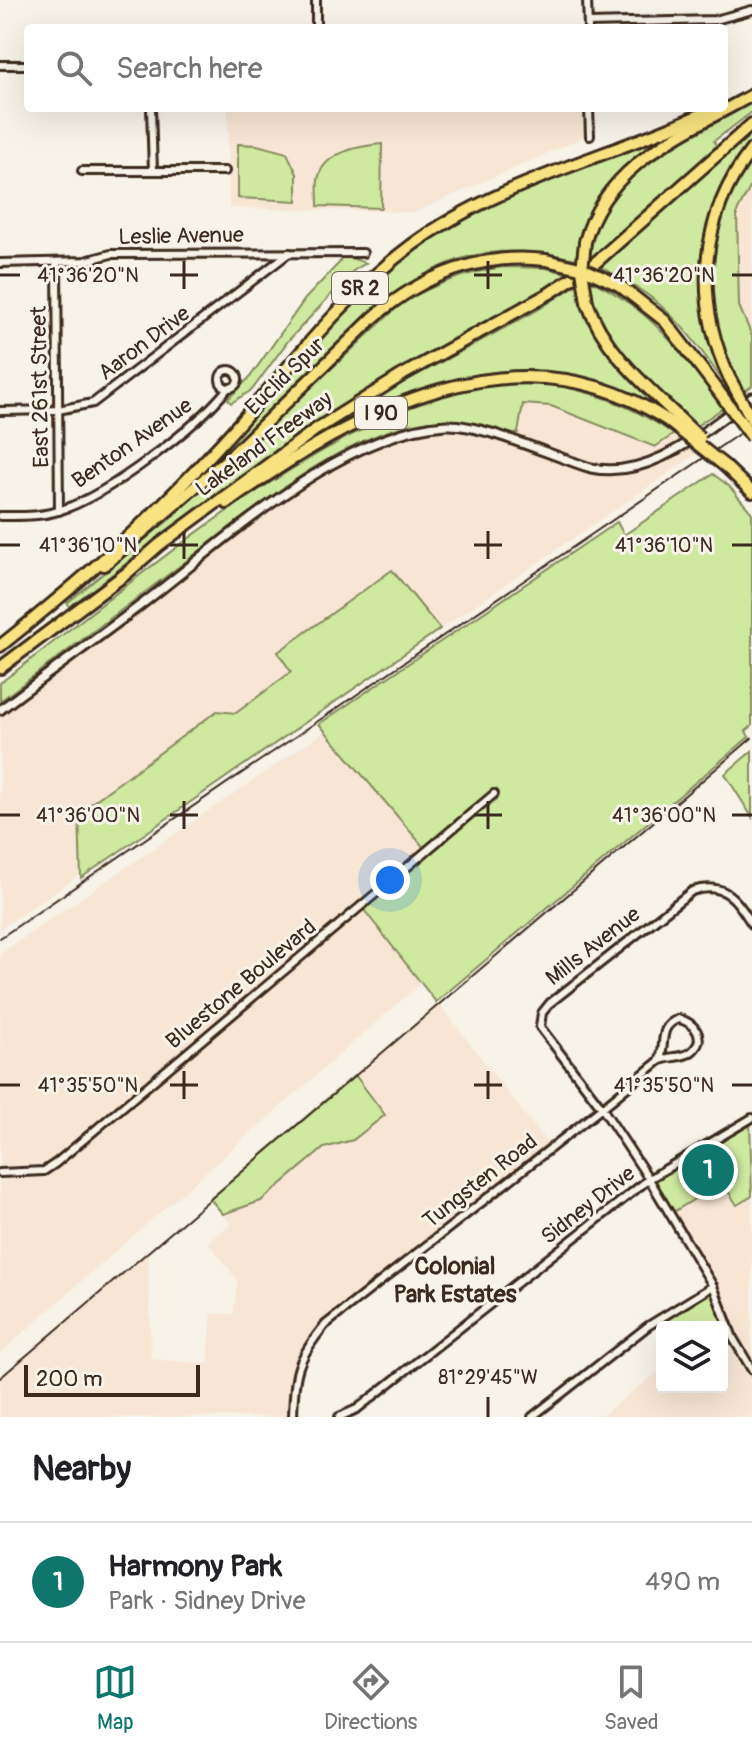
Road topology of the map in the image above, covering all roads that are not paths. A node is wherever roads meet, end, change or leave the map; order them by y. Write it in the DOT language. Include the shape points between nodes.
graph roads {
  1 [pos="316,0"];
  2 [pos="587,0"];
  3 [pos="752,10"];
  4 [pos="316,24"];
  5 [pos="588,24"];
  6 [pos="676,24"];
  7 [pos="0,65"];
  8 [pos="24,65"];
  9 [pos="752,92"];
  10 [pos="728,102"];
  11 [pos="728,106"];
  12 [pos="151,112"];
  13 [pos="589,112"];
  14 [pos="706,112"];
  15 [pos="719,112"];
  16 [pos="752,124"];
  17 [pos="590,136"];
  18 [pos="752,149"];
  19 [pos="82,171"];
  20 [pos="153,171"];
  21 [pos="225,171"];
  22 [pos="289,253"];
  23 [pos="363,253"];
  24 [pos="0,263"];
  25 [pos="57,263"];
  26 [pos="228,388"];
  27 [pos="752,397"];
  28 [pos="58,410"];
  29 [pos="0,411"];
  30 [pos="671,417"];
  31 [pos="752,420"];
  32 [pos="752,437"];
  33 [pos="752,492"];
  34 [pos="59,511"];
  35 [pos="0,516"];
  36 [pos="127,573"];
  37 [pos="84,579"];
  38 [pos="0,646"];
  39 [pos="0,668"];
  40 [pos="0,710"];
  41 [pos="494,794"];
  42 [pos="752,924"];
  43 [pos="659,1061"];
  44 [pos="602,1108"];
  45 [pos="752,1118"];
  46 [pos="0,1173"];
  47 [pos="649,1179"];
  48 [pos="713,1286"];
  49 [pos="752,1370"];
  50 [pos="293,1417"];
  51 [pos="339,1417"];
  52 [pos="532,1417"];
  1 -- 4 [label="street"];
  2 -- 5 [label="street"];
  3 -- 6 [label="street"];
  7 -- 8 [label="street"];
  9 -- 10 [label="highway"];
  9 -- 11 [label="highway, bridge"];
  12 -- 20 [label="street"];
  13 -- 17 [label="street"];
  14 -- 37 [label="highway, Lakeland Freeway / SR 2" via="497,196 415,243 352,296 208,458"];
  15 -- 30 [label="highway, bridge" via="622,176 598,208 585,242 582,270 598,328"];
  16 -- 36 [label="highway, Lakeland Freeway" via="587,269 325,423"];
  18 -- 31 [label="highway, bridge" via="721,200 707,249 705,282 718,352"];
  19 -- 20 [label="street"];
  20 -- 21 [label="street"];
  22 -- 23 [label="street, Leslie Avenue"];
  22 -- 25 [label="street, Leslie Avenue" via="111,254"];
  22 -- 28 [label="street, Aaron Drive" via="93,403"];
  24 -- 25 [label="street, Leslie Avenue"];
  25 -- 28 [label="street, East 261st Street"];
  26 -- 34 [label="street, Benton Avenue" via="197,422 112,484"];
  27 -- 40 [label="street" via="663,457 633,469 591,468 449,424 377,442 276,501"];
  28 -- 29 [label="street, Aaron Drive"];
  28 -- 34 [label="street, East 261st Street"];
  30 -- 33 [label="highway, bridge"];
  30 -- 36 [label="highway, I 90" via="618,394 557,378 505,376 451,386 308,451"];
  32 -- 37 [label="highway, Euclid Spur, bridge" via="665,321 619,285 546,260 512,258 467,265 402,295 195,489"];
  34 -- 35 [label="street, Benton Avenue"];
  36 -- 39 [label="highway, Lakeland Freeway / I 90"];
  37 -- 38 [label="highway, Lakeland Freeway"];
  41 -- 46 [label="street, Bluestone Boulevard" via="56,1163 44,1171"];
  42 -- 44 [label="street, Mills Avenue" via="722,889 689,893 550,1003 540,1027"];
  43 -- 43 [label="street, Tungsten Road" via="693,1051 698,1034 691,1023 678,1019 666,1026"];
  43 -- 44 [label="street, Tungsten Road"];
  44 -- 47 [label="street"];
  44 -- 50 [label="street, Tungsten Road" via="325,1325 305,1350 295,1377"];
  45 -- 47 [label="street, Sidney Drive"];
  47 -- 48 [label="street"];
  47 -- 51 [label="street, Sidney Drive" via="365,1403"];
  48 -- 49 [label="street" via="735,1344"];
  48 -- 52 [label="street" via="648,1326"];
}
